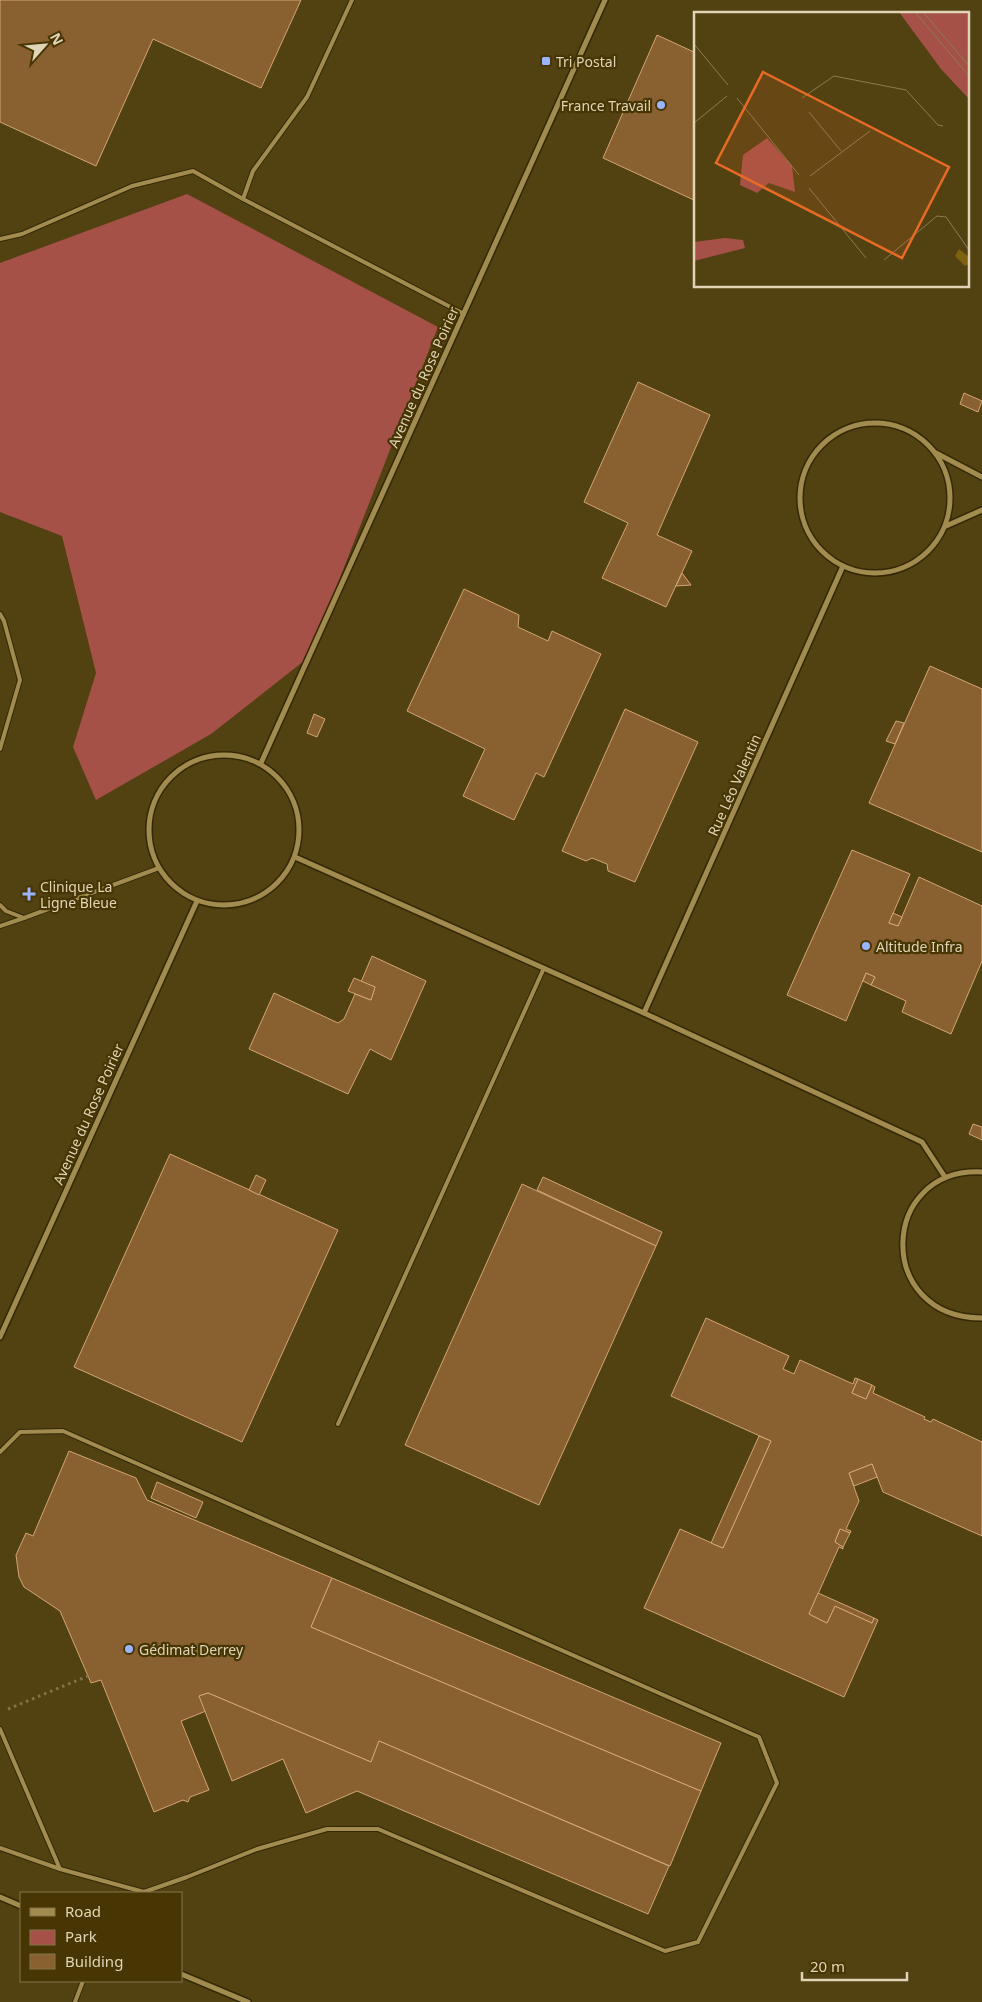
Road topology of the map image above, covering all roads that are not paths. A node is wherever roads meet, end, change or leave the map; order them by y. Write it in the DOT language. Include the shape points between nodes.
graph roads {
  1 [pos="352,0"];
  2 [pos="605,0"];
  3 [pos="243,199"];
  4 [pos="0,239"];
  5 [pos="464,314"];
  6 [pos="934,452"];
  7 [pos="982,477"];
  8 [pos="982,510"];
  9 [pos="946,526"];
  10 [pos="843,566"];
  11 [pos="0,614"];
  12 [pos="0,749"];
  13 [pos="261,763"];
  14 [pos="296,857"];
  15 [pos="159,868"];
  16 [pos="197,901"];
  17 [pos="0,905"];
  18 [pos="24,918"];
  19 [pos="0,926"];
  20 [pos="544,968"];
  21 [pos="644,1013"];
  22 [pos="982,1172"];
  23 [pos="945,1177"];
  24 [pos="982,1318"];
  25 [pos="0,1337"];
  26 [pos="338,1424"];
  27 [pos="0,1452"];
  28 [pos="0,1729"];
  29 [pos="0,1848"];
  30 [pos="60,1869"];
  31 [pos="0,1898"];
  32 [pos="20,1906"];
  33 [pos="182,1974"];
  34 [pos="83,1982"];
  35 [pos="75,2002"];
  36 [pos="248,2002"];
  1 -- 3 [label="lane" via="307,97 253,171"];
  2 -- 5 [label="street, Avenue du Rose Poirier"];
  3 -- 4 [label="lane" via="193,171 132,186 22,234"];
  3 -- 5 [label="lane"];
  5 -- 13 [label="street, Avenue du Rose Poirier"];
  6 -- 7 [label="street"];
  6 -- 9 [label="street" via="945,470 950,491"];
  6 -- 10 [label="street" via="916,435 894,425 870,423 845,428 824,442 814,454 801,484 801,509 808,533 823,552"];
  8 -- 9 [label="street"];
  9 -- 10 [label="street" via="929,550 911,564 889,572 866,573"];
  10 -- 21 [label="street, Rue Léo Valentin"];
  11 -- 12 [label="lane" via="20,680"];
  13 -- 14 [label="street" via="278,776 291,794 298,814 300,836"];
  13 -- 15 [label="street" via="238,755 213,754 190,762 170,776 156,796 149,820 150,845"];
  14 -- 16 [label="street" via="283,878 266,894 244,903 220,906"];
  14 -- 20 [label="street"];
  15 -- 16 [label="street" via="175,887"];
  15 -- 18 [label="lane"];
  16 -- 25 [label="street, Avenue du Rose Poirier"];
  17 -- 18 [label="lane"];
  18 -- 19 [label="lane"];
  20 -- 21 [label="street"];
  20 -- 26 [label="lane"];
  21 -- 23 [label="street" via="922,1142"];
  22 -- 23 [label="street" via="967,1171"];
  23 -- 24 [label="street" via="924,1192 909,1213 902,1237 904,1262 915,1286 932,1304 956,1315"];
  27 -- 30 [label="lane" via="20,1432 63,1431 759,1737 777,1783 698,1942 665,1951 378,1829 327,1829 257,1849 188,1878 144,1892"];
  28 -- 30 [label="lane"];
  29 -- 30 [label="lane"];
  31 -- 32 [label="street"];
  33 -- 36 [label="street"];
  34 -- 35 [label="lane"];
}
